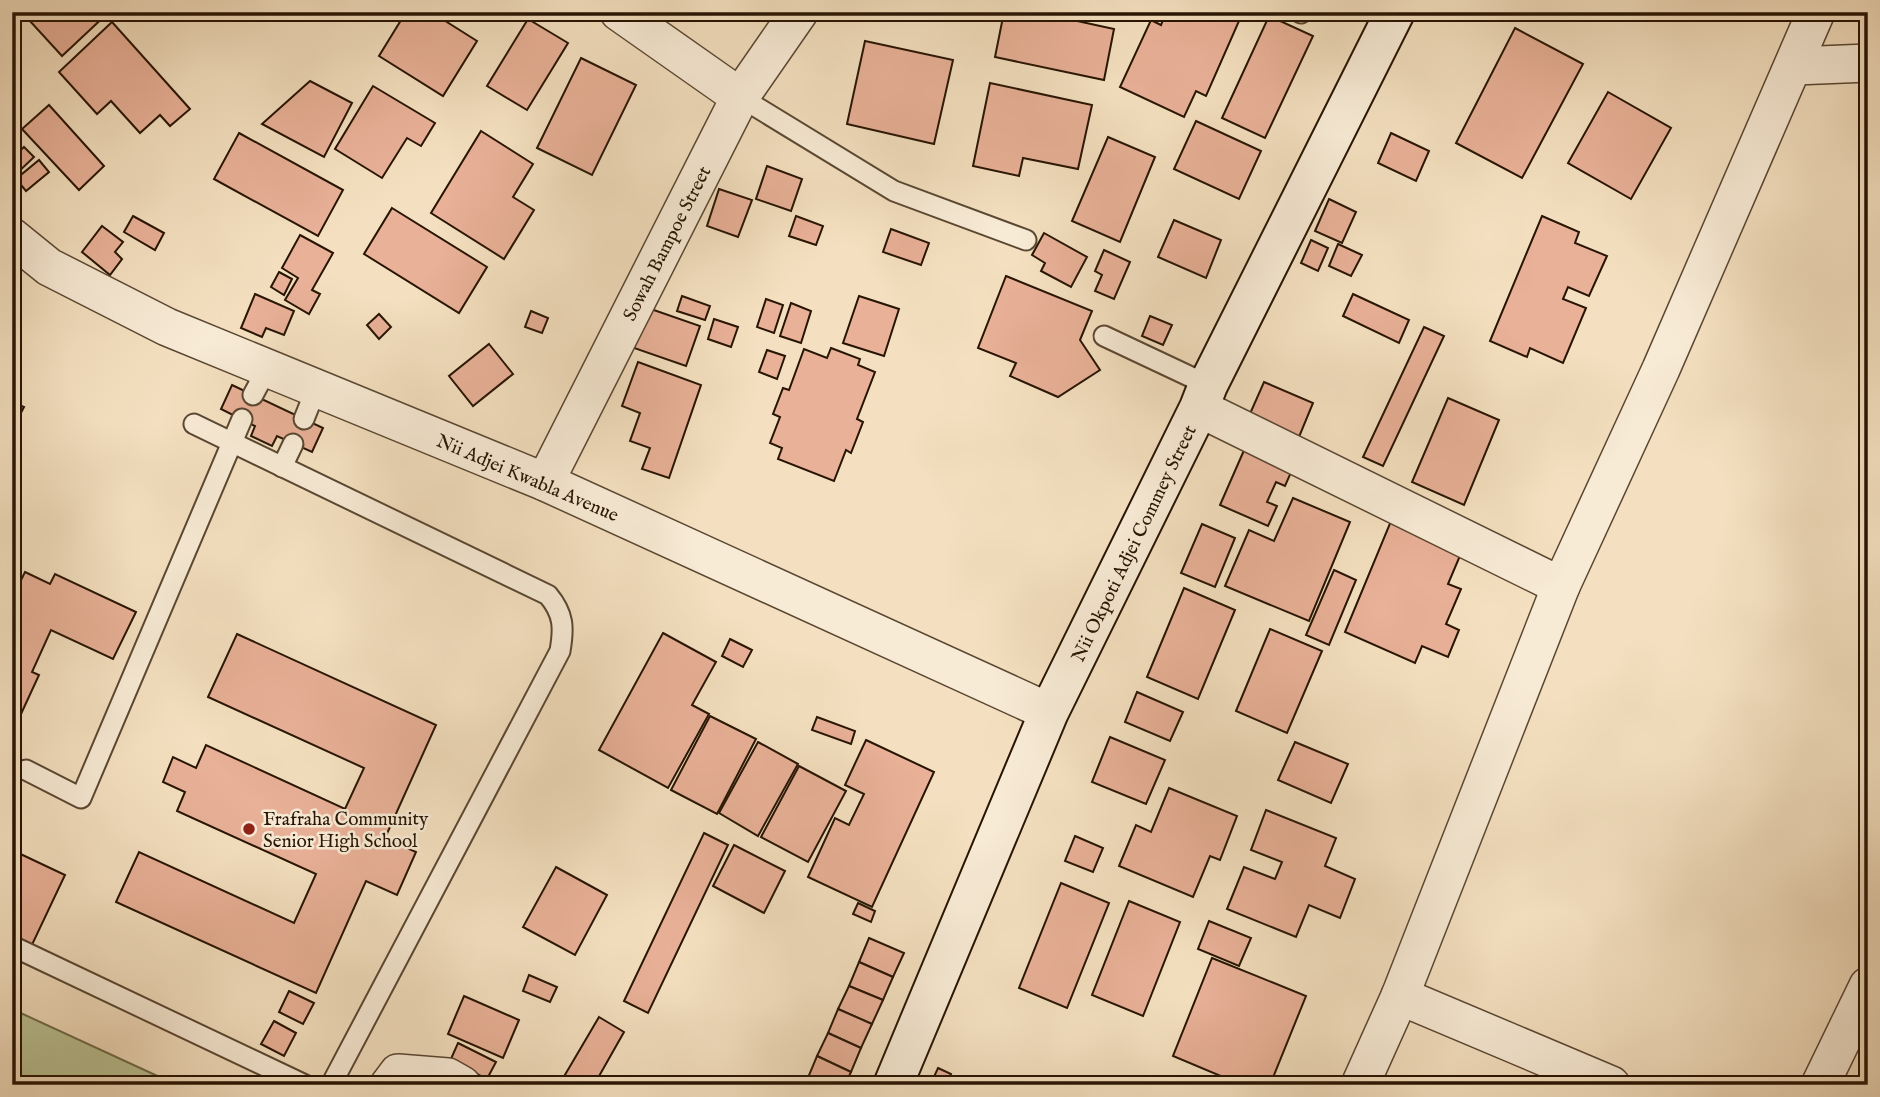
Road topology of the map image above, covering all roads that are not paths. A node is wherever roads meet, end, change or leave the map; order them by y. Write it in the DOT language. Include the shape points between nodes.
graph roads {
  1 [pos="619,12"];
  2 [pos="799,12"];
  3 [pos="1395,12"];
  4 [pos="1816,12"];
  5 [pos="1868,63"];
  6 [pos="1794,66"];
  7 [pos="740,97"];
  8 [pos="12,237"];
  9 [pos="1026,240"];
  10 [pos="1104,336"];
  11 [pos="1204,397"];
  12 [pos="242,419"];
  13 [pos="194,424"];
  14 [pos="231,442"];
  15 [pos="293,444"];
  16 [pos="282,467"];
  17 [pos="545,482"];
  18 [pos="1561,586"];
  19 [pos="1049,712"];
  20 [pos="26,770"];
  21 [pos="12,946"];
  22 [pos="1868,986"];
  23 [pos="1400,996"];
  24 [pos="305,1085"];
  25 [pos="331,1085"];
  26 [pos="389,1085"];
  27 [pos="462,1085"];
  28 [pos="893,1085"];
  29 [pos="1360,1085"];
  30 [pos="1611,1085"];
  31 [pos="1820,1085"];
  1 -- 7 [label="street"];
  2 -- 7 [label="street, Sowah Bampoe Street"];
  3 -- 11 [label="street, Nii Okpoti Adjei Commey Street"];
  4 -- 6 [label="street"];
  5 -- 6 [label="street"];
  6 -- 18 [label="street"];
  7 -- 9 [label="lane" via="894,191"];
  7 -- 17 [label="street, Sowah Bampoe Street"];
  8 -- 17 [label="street, Nii Adjei Kwabla Avenue" via="49,267 310,404"];
  10 -- 11 [label="lane"];
  11 -- 18 [label="street"];
  11 -- 19 [label="street, Nii Okpoti Adjei Commey Street"];
  12 -- 14 [label="lane"];
  13 -- 14 [label="lane"];
  14 -- 16 [label="lane"];
  14 -- 20 [label="lane" via="81,798"];
  15 -- 16 [label="lane"];
  16 -- 25 [label="lane" via="548,595 563,618 564,630 559,651"];
  17 -- 19 [label="street, Nii Adjei Kwabla Avenue"];
  18 -- 23 [label="street"];
  19 -- 28 [label="street, Nii Okpoti Adjei Commey Street"];
  21 -- 24 [label="lane"];
  22 -- 31 [label="street"];
  23 -- 29 [label="street"];
  23 -- 30 [label="street"];
  26 -- 27 [label="street" via="398,1073 449,1077"];
}
